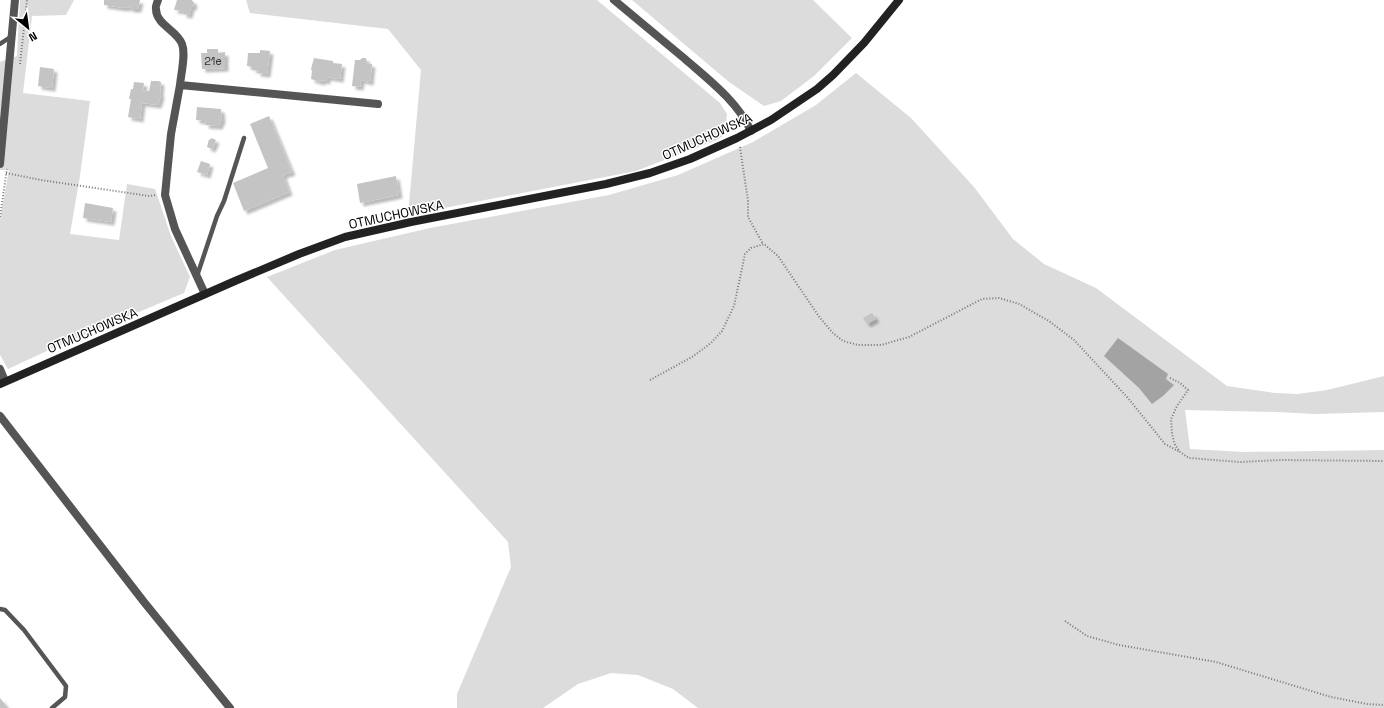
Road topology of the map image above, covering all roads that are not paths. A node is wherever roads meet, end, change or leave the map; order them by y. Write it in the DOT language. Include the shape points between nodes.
graph roads {
  1 [pos="15,0"];
  2 [pos="158,0"];
  3 [pos="614,0"];
  4 [pos="899,0"];
  5 [pos="12,35"];
  6 [pos="0,44"];
  7 [pos="180,85"];
  8 [pos="378,104"];
  9 [pos="751,131"];
  10 [pos="244,138"];
  11 [pos="0,164"];
  12 [pos="197,276"];
  13 [pos="206,294"];
  14 [pos="0,369"];
  15 [pos="3,382"];
  16 [pos="0,416"];
  17 [pos="0,609"];
  18 [pos="52,708"];
  19 [pos="230,708"];
  1 -- 5 [label="street"];
  2 -- 7 [label="street" via="156,10 159,20 182,44"];
  3 -- 9 [label="street" via="735,104"];
  4 -- 9 [label="main road, OTMUCHOWSKA" via="850,59 833,75 805,98"];
  5 -- 6 [label="lane"];
  5 -- 11 [label="street"];
  7 -- 8 [label="street"];
  7 -- 12 [label="street" via="171,134 165,195 175,229"];
  9 -- 13 [label="main road, OTMUCHOWSKA" via="690,159 630,179 345,237"];
  10 -- 12 [label="lane"];
  12 -- 13 [label="street"];
  13 -- 15 [label="main road, OTMUCHOWSKA"];
  14 -- 15 [label="street"];
  16 -- 19 [label="street"];
  17 -- 18 [label="lane" via="5,610 24,630 66,686 65,697"];
}
